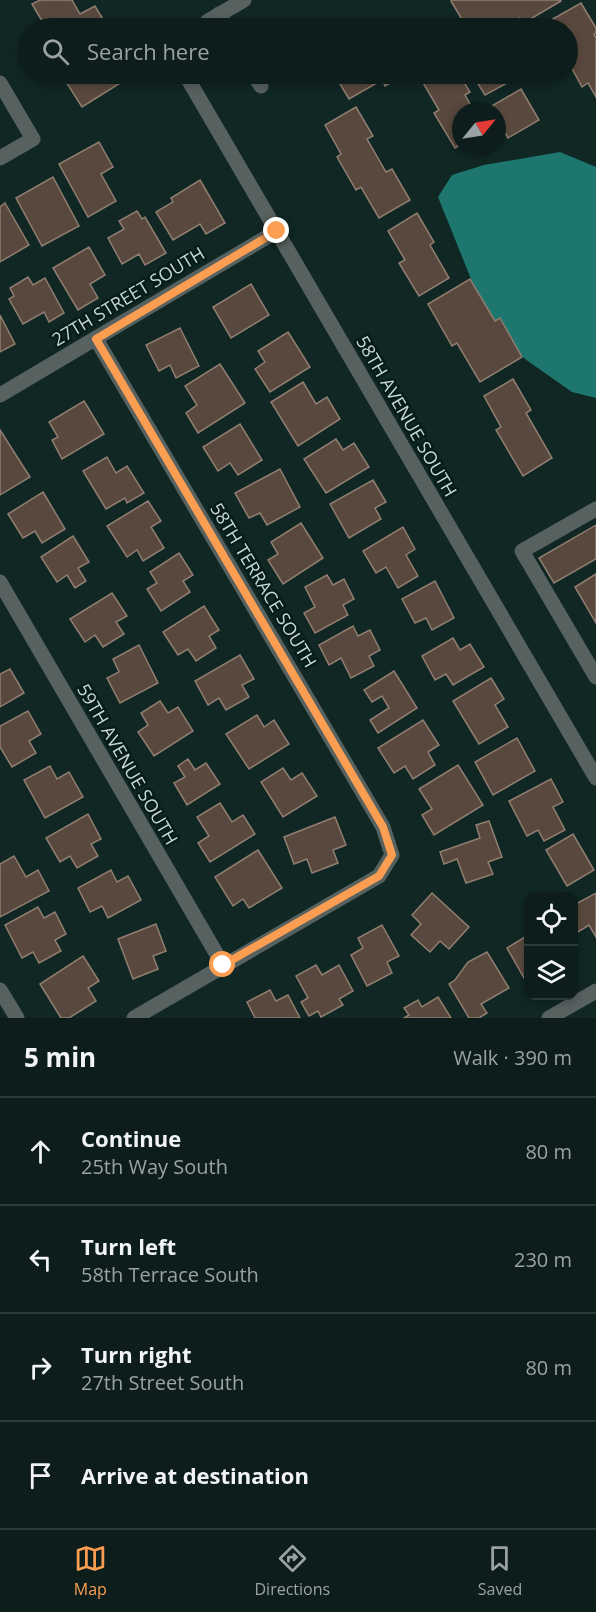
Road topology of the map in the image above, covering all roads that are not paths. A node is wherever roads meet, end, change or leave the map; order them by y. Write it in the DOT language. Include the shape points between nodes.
graph roads {
  1 [pos="244,0"];
  2 [pos="219,14"];
  3 [pos="213,18"];
  4 [pos="222,18"];
  5 [pos="0,83"];
  6 [pos="191,84"];
  7 [pos="0,158"];
  8 [pos="277,231"];
  9 [pos="96,339"];
  10 [pos="0,395"];
  11 [pos="596,509"];
  12 [pos="0,582"];
  13 [pos="596,676"];
  14 [pos="596,778"];
  15 [pos="223,965"];
  16 [pos="0,990"];
  17 [pos="596,991"];
  18 [pos="17,1018"];
  19 [pos="134,1018"];
  20 [pos="549,1018"];
  1 -- 2 [label="street"];
  2 -- 3 [label="street"];
  2 -- 4 [label="street"];
  5 -- 7 [label="street" via="33,139"];
  6 -- 8 [label="street, 58TH AVENUE SOUTH"];
  8 -- 9 [label="street, 27TH STREET SOUTH"];
  8 -- 14 [label="street, 58TH AVENUE SOUTH"];
  9 -- 10 [label="street, 27TH STREET SOUTH"];
  9 -- 15 [label="street, 58TH TERRACE SOUTH" via="383,827 392,855 379,876"];
  11 -- 13 [label="street" via="522,551"];
  12 -- 15 [label="street, 59TH AVENUE SOUTH"];
  15 -- 19 [label="street"];
  16 -- 18 [label="street"];
  17 -- 20 [label="street"];
}
